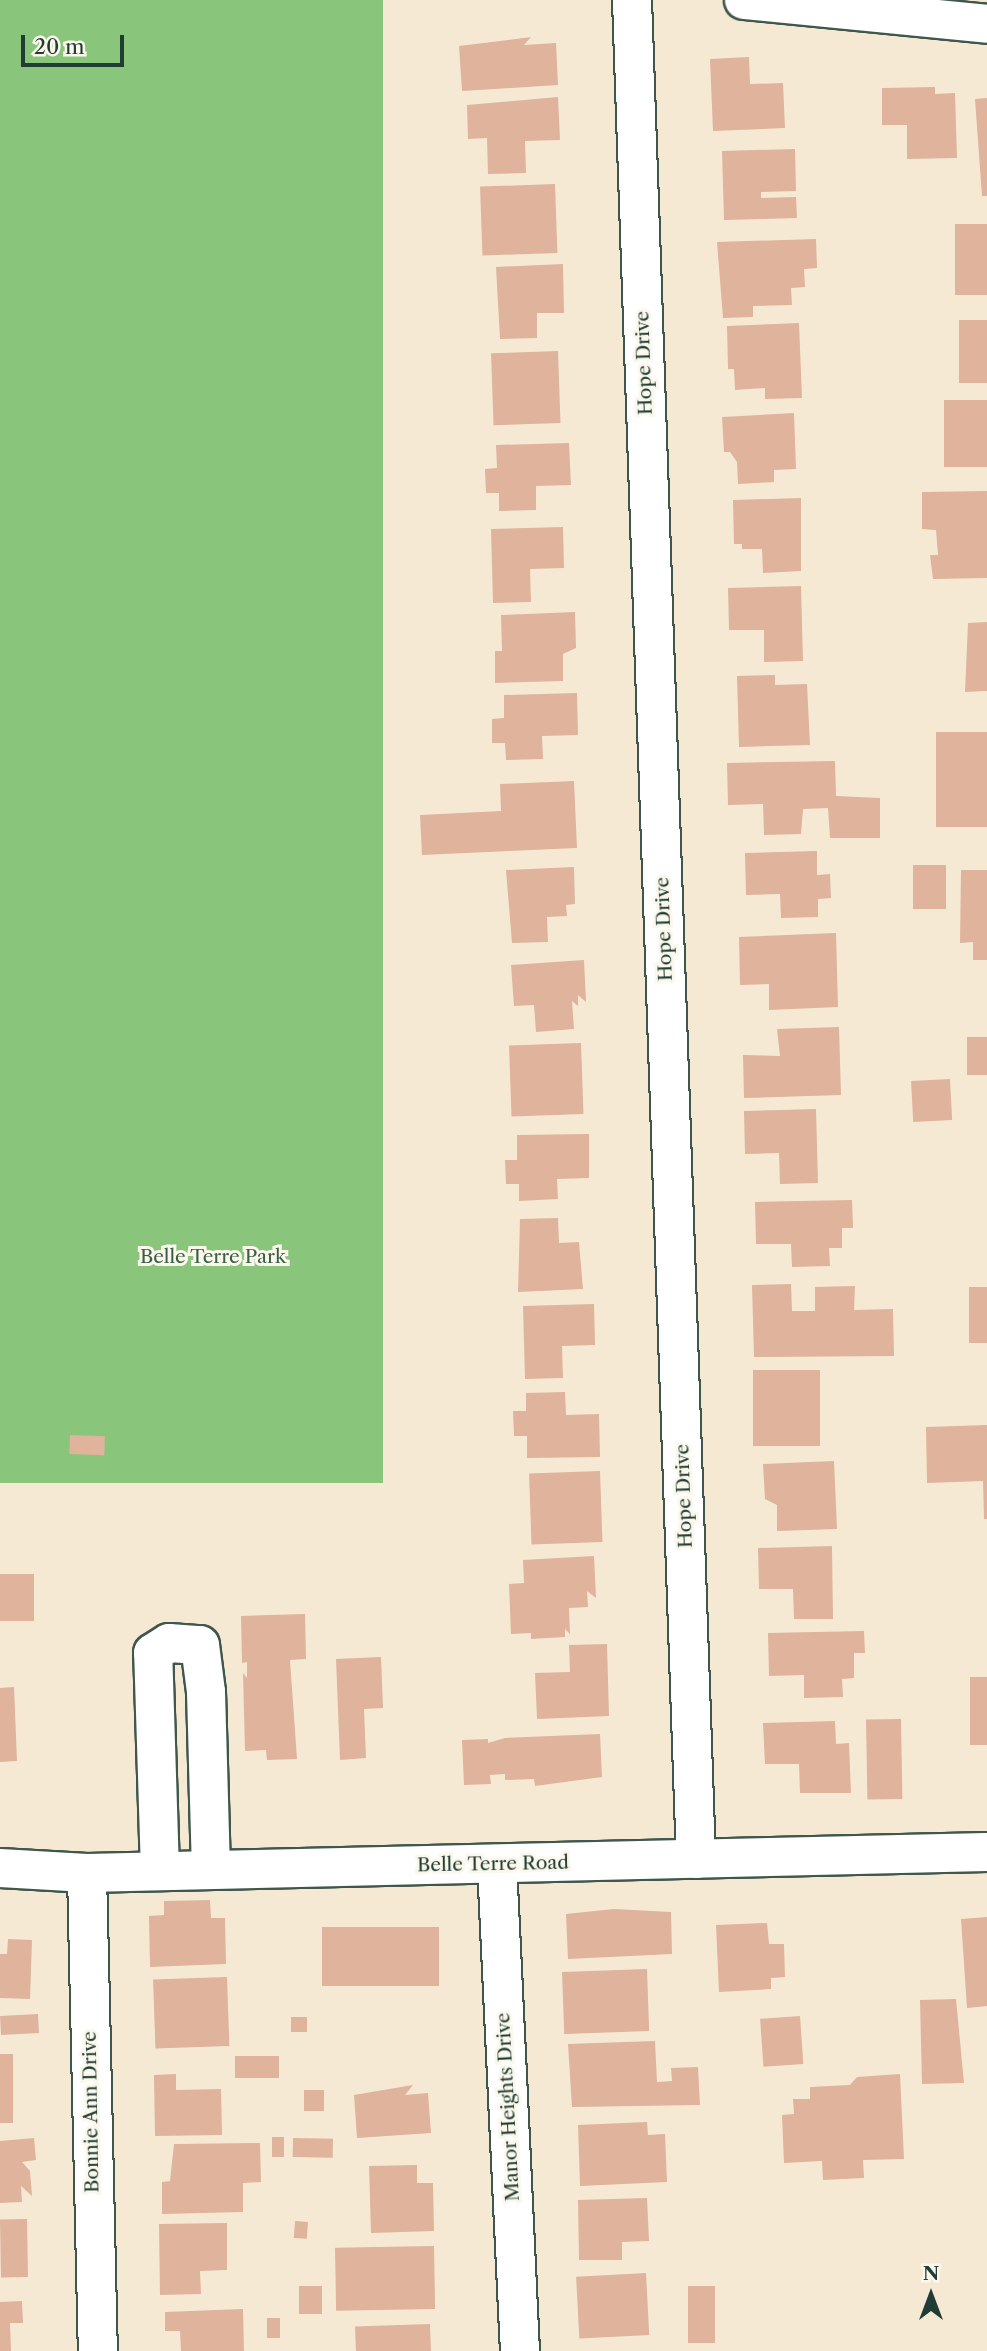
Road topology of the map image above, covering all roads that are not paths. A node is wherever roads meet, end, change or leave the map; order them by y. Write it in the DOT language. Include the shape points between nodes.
graph roads {
  1 [pos="632,0"];
  2 [pos="744,0"];
  3 [pos="987,24"];
  4 [pos="987,1852"];
  5 [pos="696,1859"];
  6 [pos="497,1864"];
  7 [pos="0,1868"];
  8 [pos="211,1870"];
  9 [pos="160,1871"];
  10 [pos="87,1873"];
  11 [pos="98,2351"];
  12 [pos="520,2351"];
  1 -- 5 [label="street, Hope Drive"];
  2 -- 3 [label="street"];
  4 -- 5 [label="street, Belle Terre Road"];
  5 -- 6 [label="street, Belle Terre Road"];
  6 -- 8 [label="street, Belle Terre Road"];
  6 -- 12 [label="street, Manor Heights Drive"];
  7 -- 10 [label="street, Belle Terre Road"];
  8 -- 9 [label="street, Belle Terre Road"];
  8 -- 9 [label="street" via="206,1692 200,1645 169,1643 153,1653"];
  9 -- 10 [label="street, Belle Terre Road"];
  10 -- 11 [label="street, Bonnie Ann Drive"];
}
